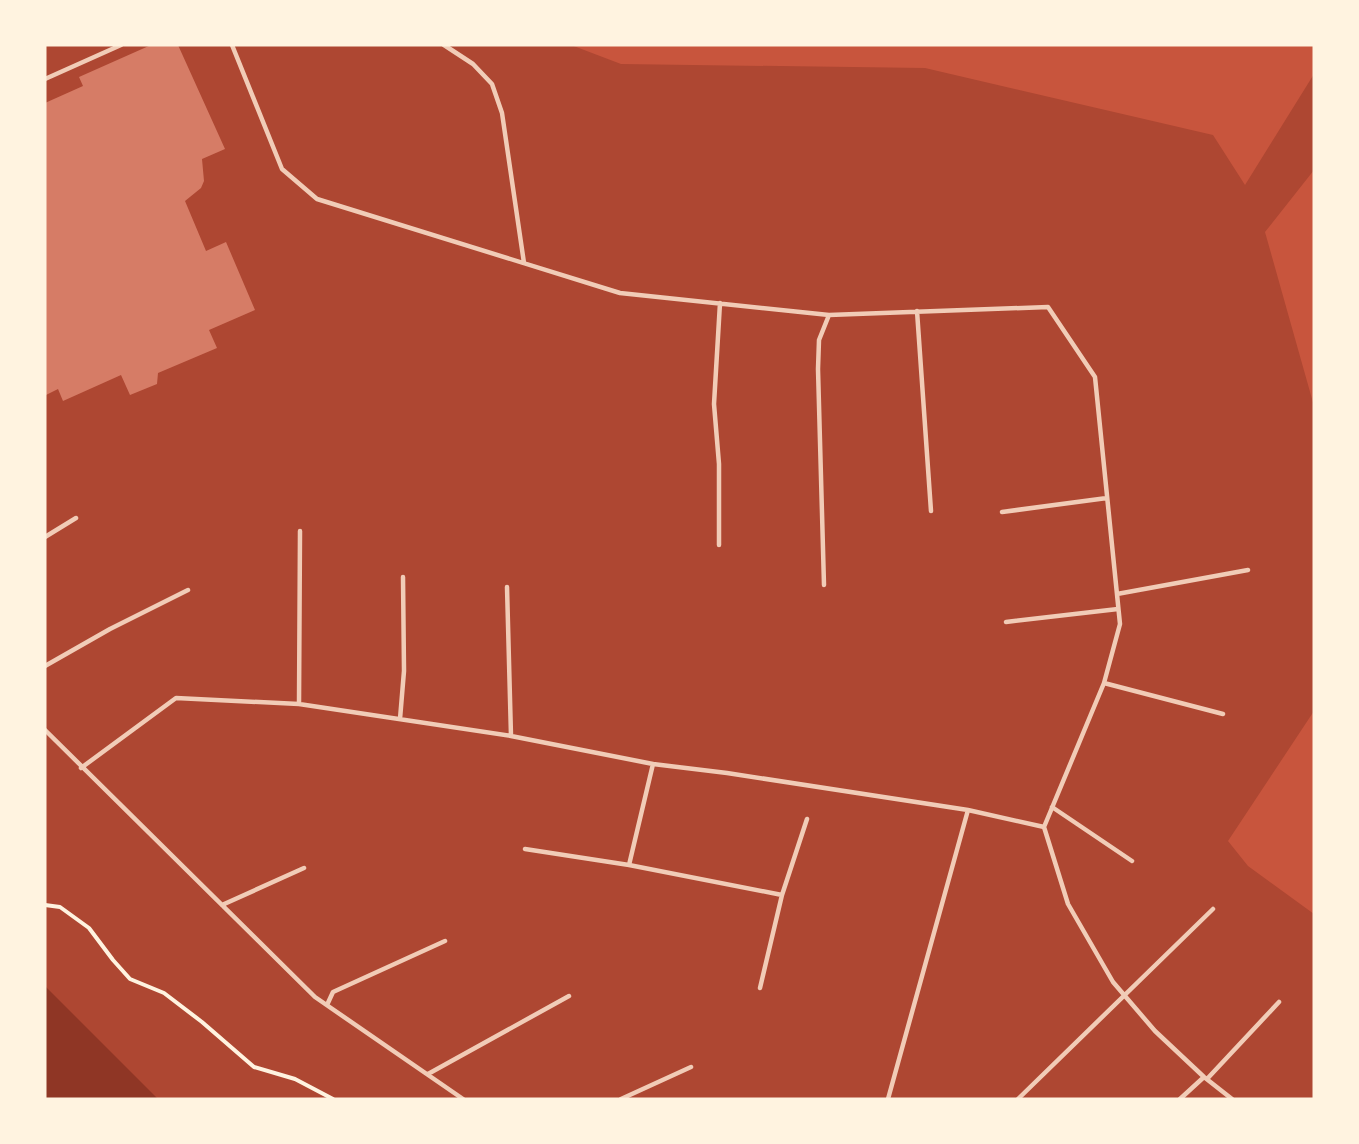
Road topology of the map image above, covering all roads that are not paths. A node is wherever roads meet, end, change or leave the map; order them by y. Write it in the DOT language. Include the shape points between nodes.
graph roads {
  1 [pos="121,45"];
  2 [pos="232,45"];
  3 [pos="444,45"];
  4 [pos="45,79"];
  5 [pos="524,263"];
  6 [pos="720,303"];
  7 [pos="917,312"];
  8 [pos="829,315"];
  9 [pos="1107,498"];
  10 [pos="931,511"];
  11 [pos="1002,513"];
  12 [pos="76,518"];
  13 [pos="300,531"];
  14 [pos="45,537"];
  15 [pos="719,544"];
  16 [pos="1248,570"];
  17 [pos="403,578"];
  18 [pos="824,585"];
  19 [pos="507,587"];
  20 [pos="188,590"];
  21 [pos="1117,594"];
  22 [pos="1118,609"];
  23 [pos="1006,622"];
  24 [pos="45,666"];
  25 [pos="1104,684"];
  26 [pos="299,704"];
  27 [pos="1223,714"];
  28 [pos="400,719"];
  29 [pos="45,730"];
  30 [pos="511,736"];
  31 [pos="653,764"];
  32 [pos="81,768"];
  33 [pos="1052,807"];
  34 [pos="968,810"];
  35 [pos="807,819"];
  36 [pos="1044,827"];
  37 [pos="525,849"];
  38 [pos="1132,861"];
  39 [pos="629,865"];
  40 [pos="304,868"];
  41 [pos="782,895"];
  42 [pos="222,905"];
  43 [pos="1213,909"];
  44 [pos="445,941"];
  45 [pos="760,988"];
  46 [pos="1123,995"];
  47 [pos="569,996"];
  48 [pos="1279,1002"];
  49 [pos="327,1005"];
  50 [pos="691,1066"];
  51 [pos="428,1074"];
  52 [pos="1206,1078"];
  53 [pos="464,1099"];
  54 [pos="621,1099"];
  55 [pos="888,1099"];
  56 [pos="1018,1099"];
  57 [pos="1180,1099"];
  58 [pos="1232,1099"];
  1 -- 4 [label="lane"];
  2 -- 5 [label="lane" via="282,169 317,199"];
  3 -- 5 [label="lane" via="473,64 492,84 502,113"];
  5 -- 6 [label="lane" via="620,293"];
  6 -- 8 [label="lane"];
  6 -- 15 [label="lane" via="714,404"];
  7 -- 8 [label="lane"];
  7 -- 9 [label="lane" via="1048,306 1095,377"];
  7 -- 10 [label="lane"];
  8 -- 18 [label="lane" via="819,340 818,369"];
  9 -- 11 [label="lane"];
  9 -- 21 [label="lane"];
  12 -- 14 [label="lane"];
  13 -- 26 [label="lane"];
  16 -- 21 [label="lane"];
  17 -- 28 [label="lane"];
  19 -- 30 [label="lane"];
  20 -- 24 [label="lane"];
  21 -- 22 [label="lane"];
  22 -- 23 [label="lane"];
  22 -- 25 [label="lane" via="1120,624"];
  25 -- 27 [label="lane"];
  25 -- 33 [label="lane"];
  26 -- 28 [label="lane"];
  26 -- 32 [label="lane" via="177,698"];
  28 -- 30 [label="lane"];
  29 -- 32 [label="lane"];
  30 -- 31 [label="lane"];
  31 -- 34 [label="lane"];
  31 -- 39 [label="lane"];
  32 -- 42 [label="lane"];
  33 -- 36 [label="lane"];
  33 -- 38 [label="lane"];
  34 -- 36 [label="lane"];
  34 -- 55 [label="lane"];
  35 -- 41 [label="lane"];
  36 -- 46 [label="lane" via="1068,904"];
  37 -- 39 [label="lane"];
  39 -- 41 [label="lane"];
  40 -- 42 [label="lane"];
  41 -- 45 [label="lane"];
  42 -- 49 [label="lane"];
  43 -- 46 [label="lane"];
  44 -- 49 [label="lane" via="333,992"];
  46 -- 52 [label="lane"];
  46 -- 56 [label="lane"];
  47 -- 51 [label="lane"];
  48 -- 52 [label="lane"];
  49 -- 51 [label="lane"];
  50 -- 54 [label="lane"];
  51 -- 53 [label="lane"];
  52 -- 57 [label="lane"];
  52 -- 58 [label="lane"];
}
